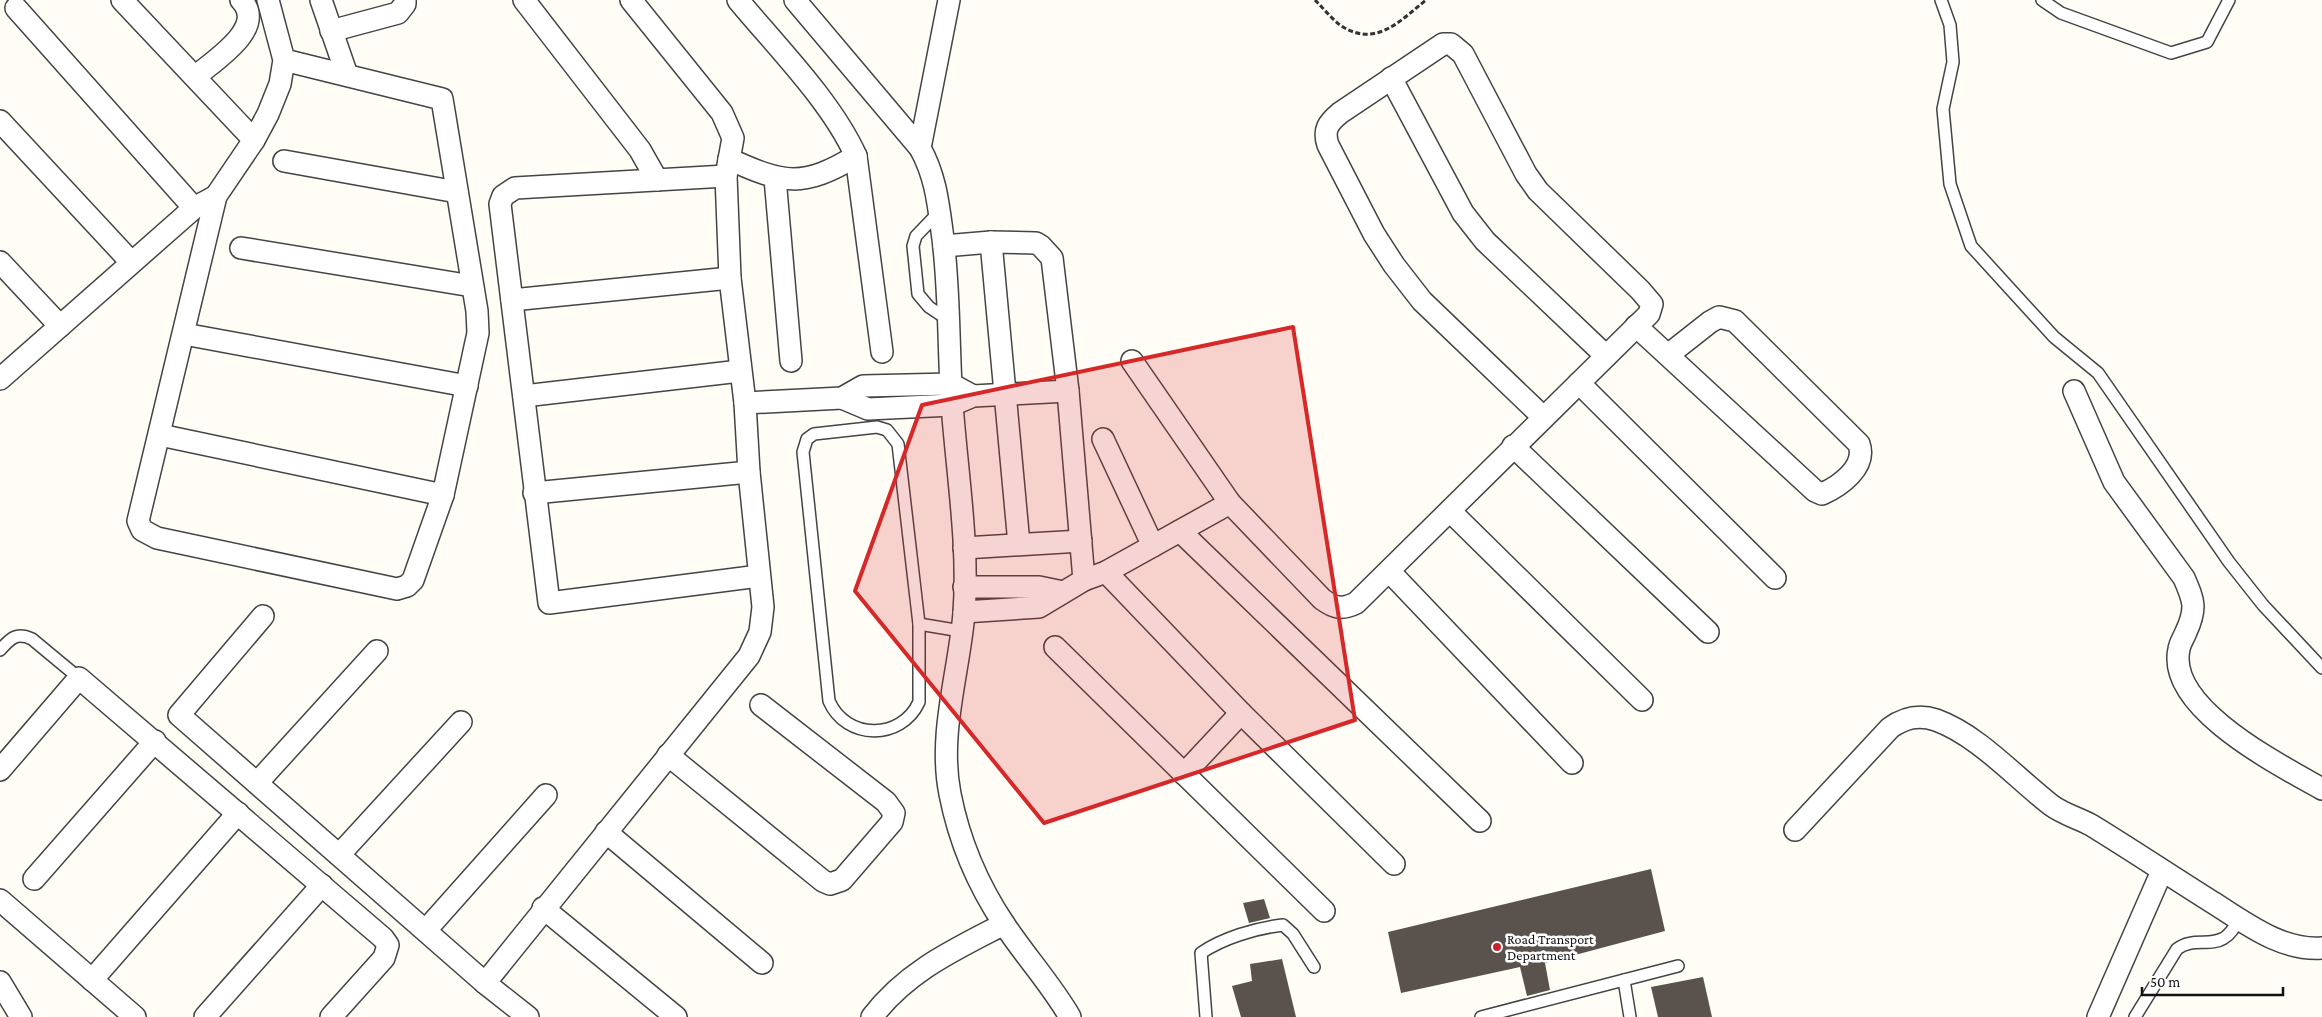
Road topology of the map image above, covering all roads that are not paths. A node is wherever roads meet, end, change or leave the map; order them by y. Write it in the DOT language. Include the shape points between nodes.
graph roads {
  1 [pos="122,0"];
  2 [pos="241,0"];
  3 [pos="268,0"];
  4 [pos="321,0"];
  5 [pos="405,0"];
  6 [pos="524,0"];
  7 [pos="631,0"];
  8 [pos="738,0"];
  9 [pos="795,0"];
  10 [pos="949,0"];
  11 [pos="1941,0"];
  12 [pos="2042,0"];
  13 [pos="2229,0"];
  14 [pos="16,8"];
  15 [pos="330,31"];
  16 [pos="284,60"];
  17 [pos="347,75"];
  18 [pos="194,77"];
  19 [pos="1391,78"];
  20 [pos="0,121"];
  21 [pos="254,140"];
  22 [pos="920,148"];
  23 [pos="856,156"];
  24 [pos="284,161"];
  25 [pos="728,167"];
  26 [pos="774,178"];
  27 [pos="657,180"];
  28 [pos="457,192"];
  29 [pos="216,196"];
  30 [pos="194,208"];
  31 [pos="940,211"];
  32 [pos="992,242"];
  33 [pos="944,246"];
  34 [pos="241,248"];
  35 [pos="0,262"];
  36 [pos="132,262"];
  37 [pos="730,278"];
  38 [pos="472,286"];
  39 [pos="512,300"];
  40 [pos="950,321"];
  41 [pos="60,326"];
  42 [pos="1636,326"];
  43 [pos="184,334"];
  44 [pos="882,352"];
  45 [pos="1668,355"];
  46 [pos="1606,356"];
  47 [pos="791,361"];
  48 [pos="1132,361"];
  49 [pos="740,371"];
  50 [pos="0,379"];
  51 [pos="1579,383"];
  52 [pos="467,386"];
  53 [pos="1068,391"];
  54 [pos="2074,391"];
  55 [pos="1006,394"];
  56 [pos="952,395"];
  57 [pos="524,396"];
  58 [pos="745,404"];
  59 [pos="1543,416"];
  60 [pos="160,435"];
  61 [pos="1103,439"];
  62 [pos="1513,446"];
  63 [pos="750,472"];
  64 [pos="534,493"];
  65 [pos="443,495"];
  66 [pos="1230,503"];
  67 [pos="1450,511"];
  68 [pos="1180,531"];
  69 [pos="1081,541"];
  70 [pos="1019,544"];
  71 [pos="1153,546"];
  72 [pos="964,548"];
  73 [pos="1389,571"];
  74 [pos="1106,572"];
  75 [pos="760,576"];
  76 [pos="1775,578"];
  77 [pos="1084,580"];
  78 [pos="964,587"];
  79 [pos="1063,592"];
  80 [pos="263,616"];
  81 [pos="963,622"];
  82 [pos="919,624"];
  83 [pos="1708,632"];
  84 [pos="1055,647"];
  85 [pos="0,650"];
  86 [pos="377,652"];
  87 [pos="2322,668"];
  88 [pos="79,678"];
  89 [pos="1642,700"];
  90 [pos="761,705"];
  91 [pos="1241,713"];
  92 [pos="461,722"];
  93 [pos="155,741"];
  94 [pos="668,755"];
  95 [pos="1572,763"];
  96 [pos="0,770"];
  97 [pos="1184,774"];
  98 [pos="257,783"];
  99 [pos="2322,789"];
  100 [pos="546,795"];
  101 [pos="238,813"];
  102 [pos="1480,821"];
  103 [pos="1795,830"];
  104 [pos="606,832"];
  105 [pos="339,855"];
  106 [pos="1394,864"];
  107 [pos="2162,871"];
  108 [pos="34,878"];
  109 [pos="322,885"];
  110 [pos="0,900"];
  111 [pos="543,908"];
  112 [pos="1324,911"];
  113 [pos="2239,919"];
  114 [pos="1004,924"];
  115 [pos="426,930"];
  116 [pos="2322,948"];
  117 [pos="762,963"];
  118 [pos="1678,966"];
  119 [pos="1314,967"];
  120 [pos="92,980"];
  121 [pos="1624,980"];
  122 [pos="0,982"];
  123 [pos="486,983"];
  124 [pos="21,1017"];
  125 [pos="135,1017"];
  126 [pos="205,1017"];
  127 [pos="331,1017"];
  128 [pos="528,1017"];
  129 [pos="676,1017"];
  130 [pos="872,1017"];
  131 [pos="1070,1017"];
  132 [pos="1206,1017"];
  133 [pos="1481,1017"];
  134 [pos="1630,1017"];
  135 [pos="2098,1017"];
  136 [pos="2135,1017"];
  1 -- 18 [label="street"];
  2 -- 18 [label="street" via="248,13 248,26 240,38"];
  3 -- 16 [label="street"];
  4 -- 15 [label="street"];
  5 -- 15 [label="street" via="398,13"];
  6 -- 27 [label="street" via="640,150"];
  7 -- 25 [label="street" via="730,126 733,138"];
  8 -- 23 [label="street" via="830,111 846,133"];
  9 -- 22 [label="street"];
  10 -- 22 [label="street"];
  11 -- 87 [label="lane" via="1950,25 1953,62 1943,109 1950,184 1971,246 2054,337 2098,373 2262,605"];
  12 -- 13 [label="lane" via="2061,13 2171,53 2207,42"];
  14 -- 30 [label="street"];
  15 -- 17 [label="street"];
  16 -- 17 [label="street"];
  16 -- 21 [label="street" via="280,84"];
  17 -- 28 [label="street" via="442,98"];
  18 -- 21 [label="street"];
  19 -- 42 [label="street" via="1443,44 1451,44 1463,54 1538,191 1652,304 1648,314"];
  19 -- 46 [label="street" via="1463,213 1485,241"];
  19 -- 59 [label="street" via="1332,119 1325,134 1328,145 1374,234 1422,301"];
  20 -- 36 [label="street"];
  21 -- 29 [label="street"];
  22 -- 31 [label="street" via="937,188"];
  23 -- 26 [label="street" via="817,175 790,180"];
  23 -- 44 [label="street"];
  24 -- 28 [label="street"];
  25 -- 26 [label="street"];
  25 -- 27 [label="street"];
  25 -- 37 [label="street"];
  26 -- 47 [label="street"];
  27 -- 39 [label="street" via="515,188 504,196 500,204"];
  28 -- 38 [label="street"];
  29 -- 30 [label="street"];
  29 -- 43 [label="street"];
  30 -- 36 [label="street"];
  31 -- 33 [label="street"];
  31 -- 40 [label="lane" via="916,236 913,246 918,294 929,308"];
  32 -- 33 [label="street"];
  32 -- 53 [label="street" via="1036,243 1052,258"];
  32 -- 55 [label="street"];
  33 -- 40 [label="street"];
  34 -- 38 [label="street"];
  35 -- 41 [label="street"];
  36 -- 41 [label="street"];
  37 -- 39 [label="street"];
  37 -- 49 [label="street"];
  38 -- 52 [label="street" via="478,333"];
  39 -- 57 [label="street"];
  40 -- 56 [label="street"];
  41 -- 50 [label="street"];
  42 -- 45 [label="street"];
  42 -- 46 [label="street"];
  43 -- 52 [label="street"];
  43 -- 60 [label="street"];
  45 -- 45 [label="street" via="1815,491 1822,494 1838,487 1859,463 1862,456 1859,444 1735,321 1726,317 1714,319"];
  46 -- 51 [label="street"];
  48 -- 66 [label="street"];
  49 -- 57 [label="street"];
  49 -- 58 [label="street"];
  51 -- 59 [label="street"];
  51 -- 76 [label="street"];
  52 -- 65 [label="street"];
  53 -- 55 [label="street"];
  53 -- 69 [label="street"];
  54 -- 99 [label="street" via="2114,482 2184,578 2191,593 2194,615 2179,650 2178,668 2183,684 2208,715 2263,756"];
  55 -- 56 [label="street"];
  55 -- 70 [label="street"];
  56 -- 58 [label="street" via="863,386 842,398"];
  56 -- 72 [label="street"];
  57 -- 64 [label="street"];
  58 -- 63 [label="street"];
  59 -- 62 [label="street"];
  60 -- 65 [label="street"];
  60 -- 65 [label="street" via="138,521 148,534 397,589 413,580"];
  61 -- 71 [label="street"];
  62 -- 67 [label="street"];
  62 -- 83 [label="street"];
  63 -- 64 [label="street"];
  63 -- 75 [label="street"];
  64 -- 75 [label="street" via="549,603"];
  66 -- 68 [label="street"];
  66 -- 73 [label="street" via="1330,605 1346,608 1356,603"];
  67 -- 73 [label="street"];
  67 -- 89 [label="street"];
  68 -- 71 [label="street"];
  68 -- 102 [label="street"];
  69 -- 70 [label="street"];
  69 -- 77 [label="street"];
  70 -- 72 [label="street"];
  71 -- 74 [label="street"];
  72 -- 78 [label="street"];
  73 -- 95 [label="street"];
  74 -- 77 [label="street"];
  74 -- 91 [label="street"];
  75 -- 94 [label="street" via="763,607 760,632 749,656"];
  77 -- 79 [label="street"];
  78 -- 79 [label="street" via="1039,588"];
  78 -- 81 [label="street"];
  79 -- 81 [label="street" via="1039,607"];
  80 -- 98 [label="street" via="179,715"];
  81 -- 82 [label="lane"];
  81 -- 114 [label="street" via="950,702 947,743 950,791 957,825 973,867"];
  82 -- 82 [label="lane" via="918,702 914,713 891,729 871,731 854,727 833,711 829,701 802,452 807,439 814,434 877,427 887,430 898,444"];
  84 -- 97 [label="street"];
  85 -- 88 [label="lane" via="10,638 23,635"];
  86 -- 98 [label="street"];
  88 -- 93 [label="street"];
  88 -- 96 [label="street"];
  90 -- 94 [label="street" via="886,802 894,814 892,822 842,880 830,884 823,881"];
  91 -- 97 [label="street"];
  91 -- 106 [label="street"];
  92 -- 105 [label="street"];
  93 -- 101 [label="street"];
  93 -- 108 [label="street"];
  94 -- 104 [label="street"];
  97 -- 112 [label="street"];
  98 -- 105 [label="street"];
  100 -- 115 [label="street"];
  101 -- 109 [label="street"];
  101 -- 120 [label="street"];
  103 -- 107 [label="street" via="1890,728 1904,718 1918,717 1954,728 2053,807 2090,824"];
  104 -- 111 [label="street"];
  104 -- 117 [label="street"];
  105 -- 115 [label="street"];
  107 -- 113 [label="street"];
  107 -- 135 [label="street"];
  109 -- 126 [label="street"];
  109 -- 127 [label="street" via="388,945 384,958"];
  110 -- 120 [label="street"];
  111 -- 123 [label="street"];
  111 -- 129 [label="street"];
  113 -- 116 [label="street" via="2279,941"];
  113 -- 136 [label="lane" via="2222,940 2185,943 2177,950"];
  114 -- 130 [label="street" via="926,966 896,990"];
  114 -- 131 [label="street" via="1055,991"];
  115 -- 123 [label="street"];
  118 -- 121 [label="lane"];
  119 -- 132 [label="lane" via="1293,934 1283,925 1270,926 1212,945 1201,953"];
  120 -- 125 [label="street"];
  121 -- 133 [label="lane"];
  121 -- 134 [label="lane"];
  122 -- 124 [label="street"];
  123 -- 128 [label="street"];
}
